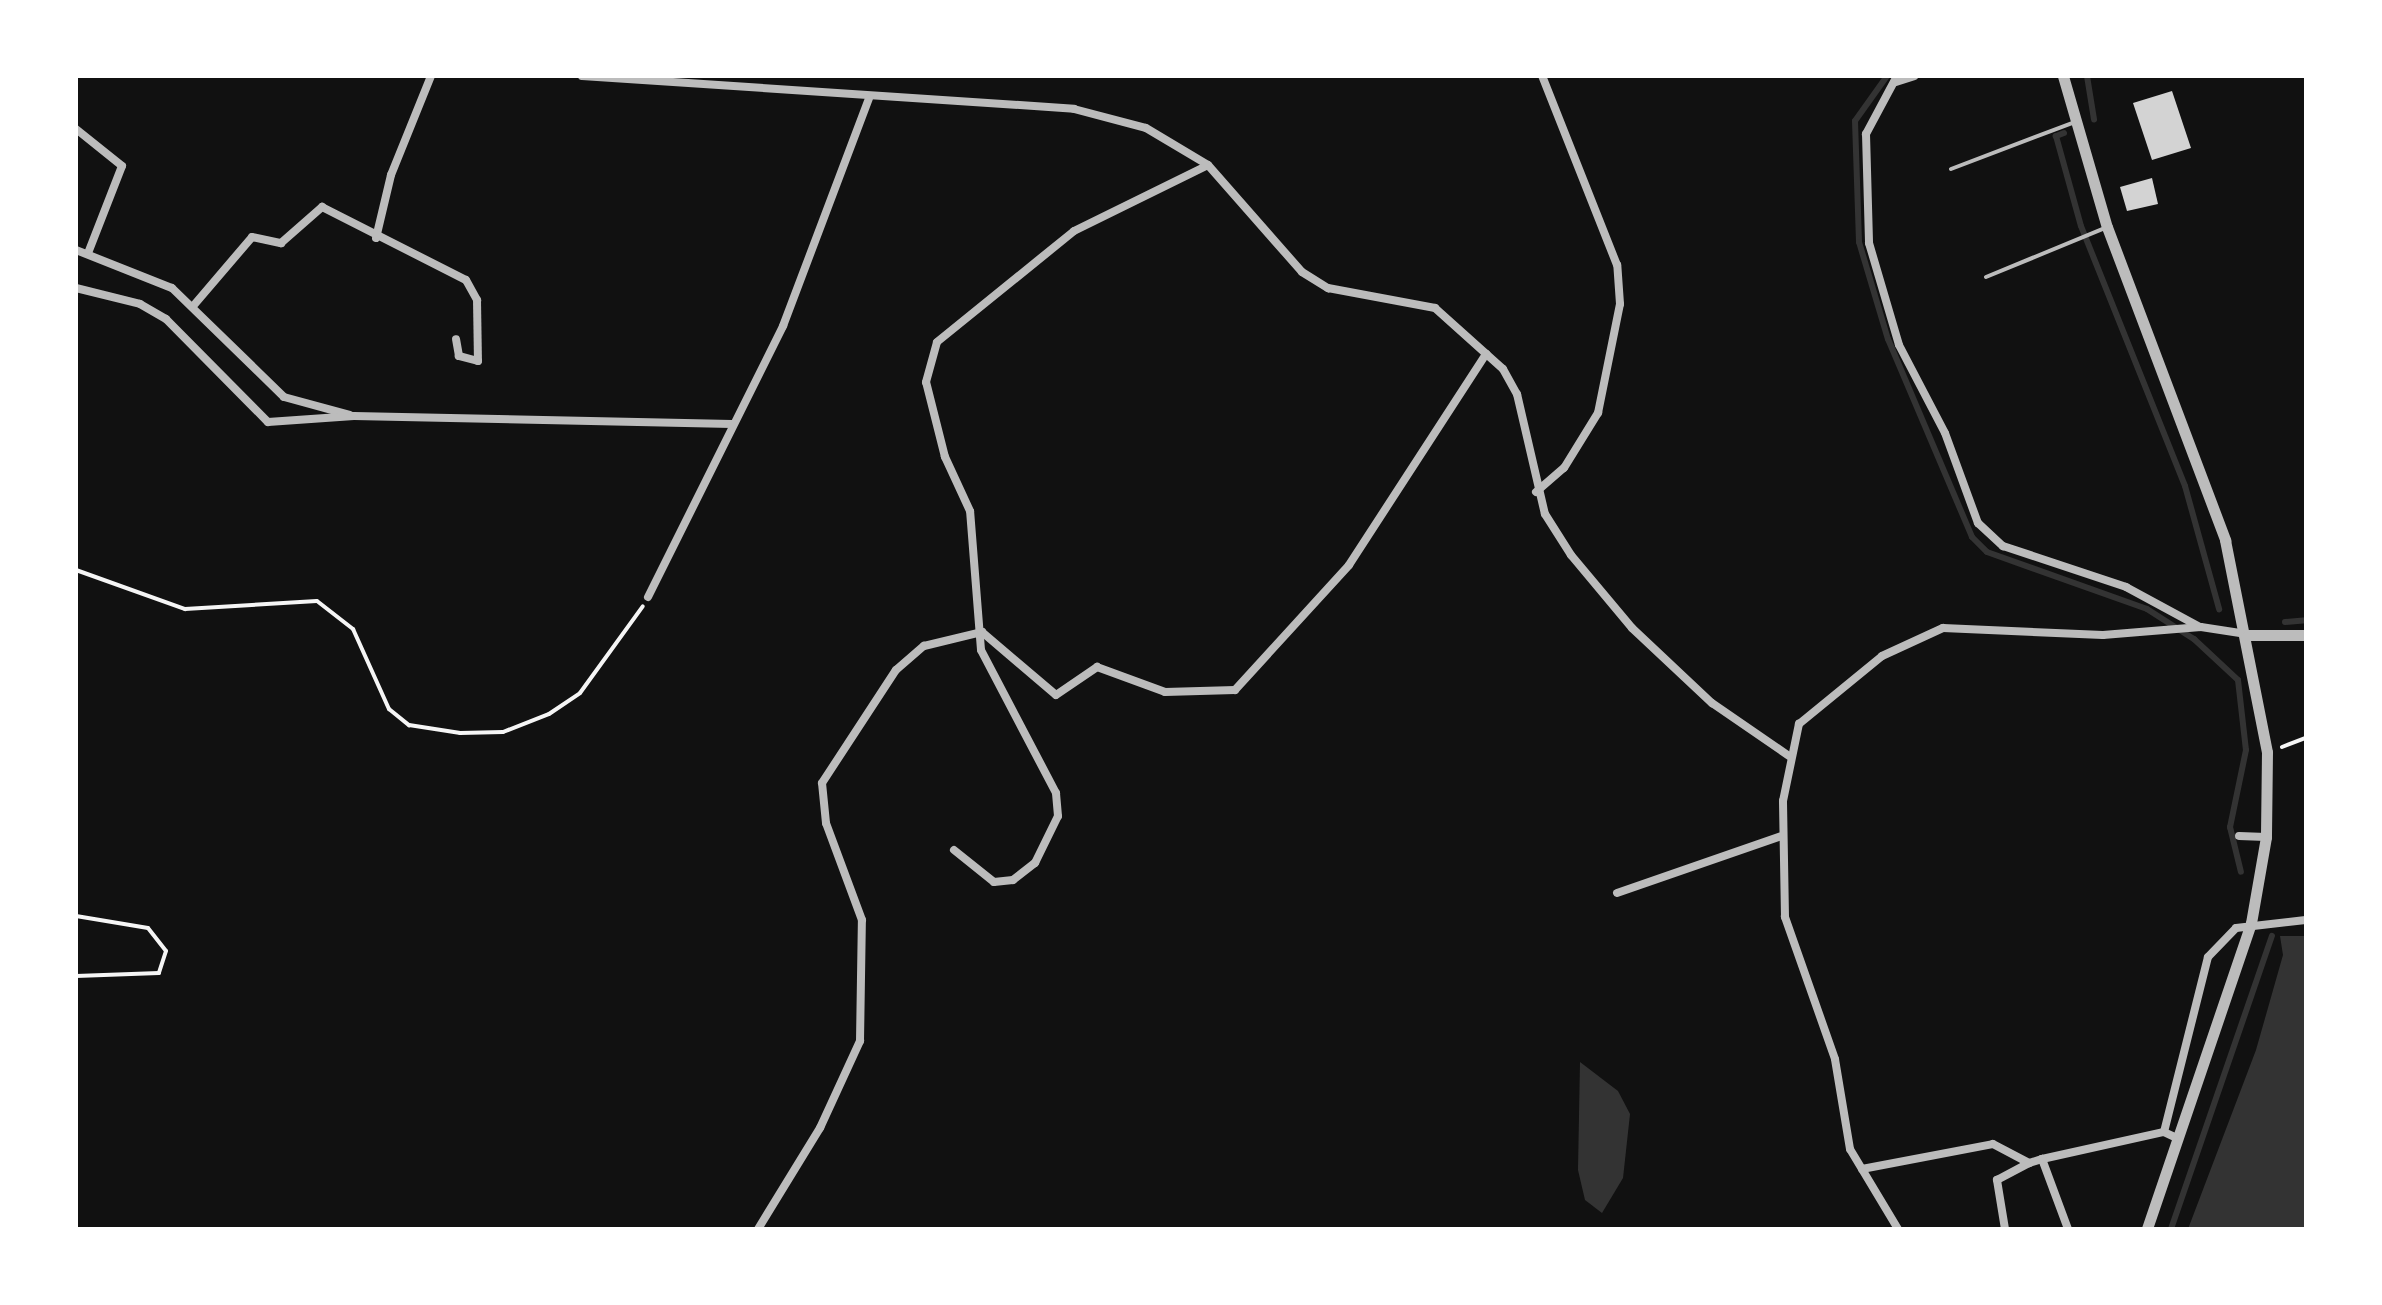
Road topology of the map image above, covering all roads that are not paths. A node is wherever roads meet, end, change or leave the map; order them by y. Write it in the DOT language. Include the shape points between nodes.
graph roads {
  1 [pos="431,76"];
  2 [pos="582,76"];
  3 [pos="1542,76"];
  4 [pos="1914,76"];
  5 [pos="2063,76"];
  6 [pos="1896,79"];
  7 [pos="869,99"];
  8 [pos="2075,122"];
  9 [pos="76,129"];
  10 [pos="1208,165"];
  11 [pos="1951,169"];
  12 [pos="2107,227"];
  13 [pos="376,238"];
  14 [pos="76,250"];
  15 [pos="88,253"];
  16 [pos="1986,277"];
  17 [pos="76,288"];
  18 [pos="194,305"];
  19 [pos="456,339"];
  20 [pos="1486,354"];
  21 [pos="354,416"];
  22 [pos="732,424"];
  23 [pos="1536,492"];
  24 [pos="648,597"];
  25 [pos="2201,627"];
  26 [pos="982,632"];
  27 [pos="2248,635"];
  28 [pos="2306,635"];
  29 [pos="1789,756"];
  30 [pos="1782,836"];
  31 [pos="2239,836"];
  32 [pos="2266,837"];
  33 [pos="954,850"];
  34 [pos="1617,893"];
  35 [pos="2306,920"];
  36 [pos="2251,923"];
  37 [pos="2164,1132"];
  38 [pos="2179,1139"];
  39 [pos="2042,1159"];
  40 [pos="2029,1163"];
  41 [pos="1862,1169"];
  42 [pos="758,1229"];
  43 [pos="1898,1229"];
  44 [pos="2005,1229"];
  45 [pos="2068,1229"];
  46 [pos="2147,1229"];
  1 -- 13 [label="street" via="391,175"];
  2 -- 7 [label="street"];
  3 -- 23 [label="street" via="1617,265 1620,304 1598,413 1564,468"];
  4 -- 6 [label="street"];
  5 -- 8 [label="street"];
  6 -- 25 [label="street" via="1866,134 1869,243 1899,345 1945,433 1978,523 2003,546 2126,587"];
  7 -- 10 [label="street" via="1115,116"];
  7 -- 22 [label="street" via="783,326"];
  8 -- 11 [label="lane"];
  8 -- 12 [label="street"];
  9 -- 15 [label="street" via="122,166"];
  10 -- 20 [label="street" via="1302,272 1328,288 1435,308"];
  10 -- 26 [label="street" via="1074,231 937,342 926,382 945,457 970,511"];
  12 -- 16 [label="lane"];
  12 -- 27 [label="street" via="2197,451"];
  13 -- 18 [label="street" via="322,207 281,243 252,237"];
  13 -- 19 [label="street" via="423,255 473,288 478,361 459,356"];
  14 -- 15 [label="street"];
  15 -- 18 [label="street" via="158,278"];
  17 -- 21 [label="street" via="140,304 166,319 268,422"];
  18 -- 21 [label="street" via="273,390"];
  20 -- 23 [label="street" via="1517,394"];
  20 -- 26 [label="street" via="1349,565 1235,690 1165,692 1097,667 1056,695"];
  21 -- 22 [label="street"];
  22 -- 24 [label="street"];
  23 -- 29 [label="street" via="1571,555 1632,628 1712,703"];
  25 -- 27 [label="street"];
  25 -- 29 [label="street" via="2103,635 1984,625 1922,632 1841,684 1799,724"];
  26 -- 33 [label="street" via="981,650 1056,793 1058,816 1035,863 1013,880 994,882"];
  26 -- 42 [label="street" via="924,646 896,670 822,783 826,823 862,920 865,1005 854,1056"];
  27 -- 28 [label="street"];
  27 -- 32 [label="street" via="2267,752"];
  29 -- 30 [label="street"];
  30 -- 34 [label="street"];
  30 -- 41 [label="street" via="1785,917 1835,1059 1850,1149"];
  31 -- 32 [label="street"];
  32 -- 36 [label="street"];
  35 -- 36 [label="street"];
  36 -- 37 [label="street" via="2223,938 2202,967"];
  36 -- 38 [label="street"];
  37 -- 38 [label="street"];
  37 -- 39 [label="street"];
  38 -- 46 [label="street"];
  39 -- 40 [label="street"];
  39 -- 45 [label="street"];
  40 -- 41 [label="street" via="1993,1144"];
  40 -- 44 [label="street" via="1997,1180"];
  41 -- 43 [label="street"];
}
